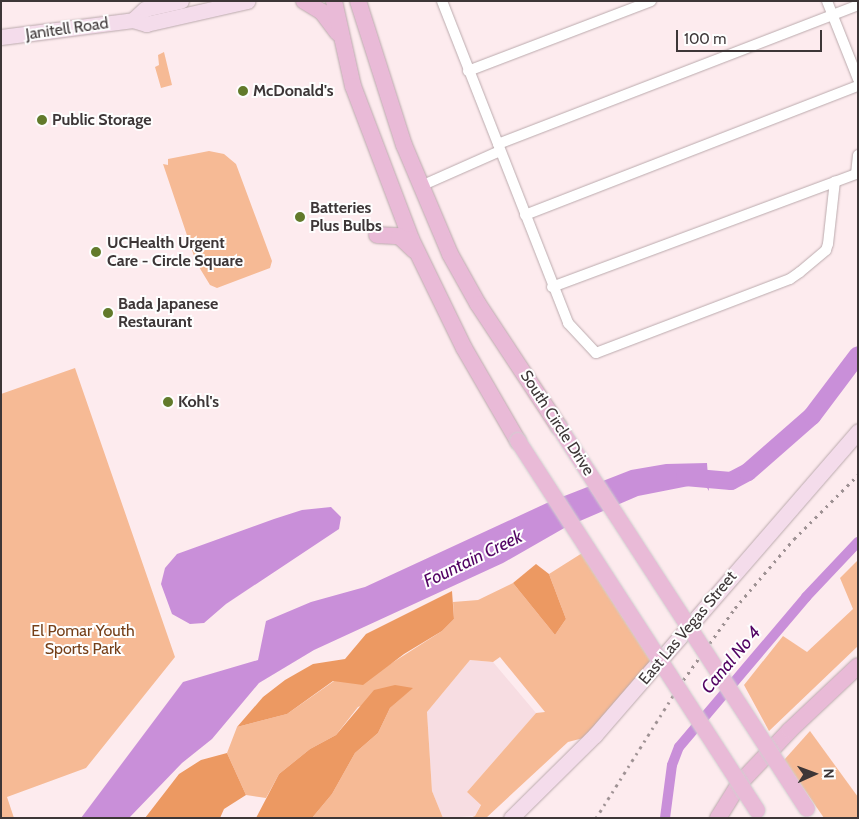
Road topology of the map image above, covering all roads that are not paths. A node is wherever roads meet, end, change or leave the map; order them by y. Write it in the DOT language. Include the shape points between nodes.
graph roads {
  1 [pos="180,1"];
  2 [pos="248,1"];
  3 [pos="304,1"];
  4 [pos="334,1"];
  5 [pos="358,1"];
  6 [pos="442,1"];
  7 [pos="651,1"];
  8 [pos="827,1"];
  9 [pos="858,5"];
  10 [pos="832,15"];
  11 [pos="133,20"];
  12 [pos="1,37"];
  13 [pos="342,40"];
  14 [pos="468,71"];
  15 [pos="858,79"];
  16 [pos="858,86"];
  17 [pos="499,147"];
  18 [pos="858,155"];
  19 [pos="835,181"];
  20 [pos="420,186"];
  21 [pos="392,194"];
  22 [pos="525,214"];
  23 [pos="418,257"];
  24 [pos="552,287"];
  25 [pos="858,431"];
  26 [pos="858,666"];
  27 [pos="759,814"];
  28 [pos="810,814"];
  29 [pos="511,818"];
  30 [pos="718,818"];
  1 -- 11 [label="street, Janitell Road" via="145,9"];
  2 -- 11 [label="street, Janitell Road" via="146,24"];
  3 -- 13 [label="main road" via="322,12"];
  4 -- 13 [label="main road"];
  5 -- 20 [label="main road, South Circle Drive" via="389,102"];
  6 -- 14 [label="street"];
  7 -- 14 [label="street"];
  8 -- 10 [label="street"];
  9 -- 10 [label="street"];
  10 -- 15 [label="street"];
  10 -- 17 [label="street"];
  11 -- 12 [label="street, Janitell Road"];
  13 -- 21 [label="main road" via="353,86"];
  14 -- 17 [label="street"];
  16 -- 22 [label="street"];
  17 -- 20 [label="street"];
  17 -- 22 [label="street"];
  18 -- 19 [label="street" via="856,174"];
  19 -- 24 [label="street"];
  19 -- 24 [label="street" via="826,250 790,279 596,353 568,323"];
  20 -- 28 [label="main road, South Circle Drive, bridge" via="466,283"];
  21 -- 23 [label="main road"];
  21 -- 23 [label="main road" via="389,224 377,235 399,236 410,244"];
  22 -- 24 [label="street"];
  23 -- 27 [label="main road, bridge" via="464,348 518,441"];
  25 -- 29 [label="street, East Las Vegas Street" via="601,729"];
  26 -- 30 [label="main road" via="739,784"];
}
